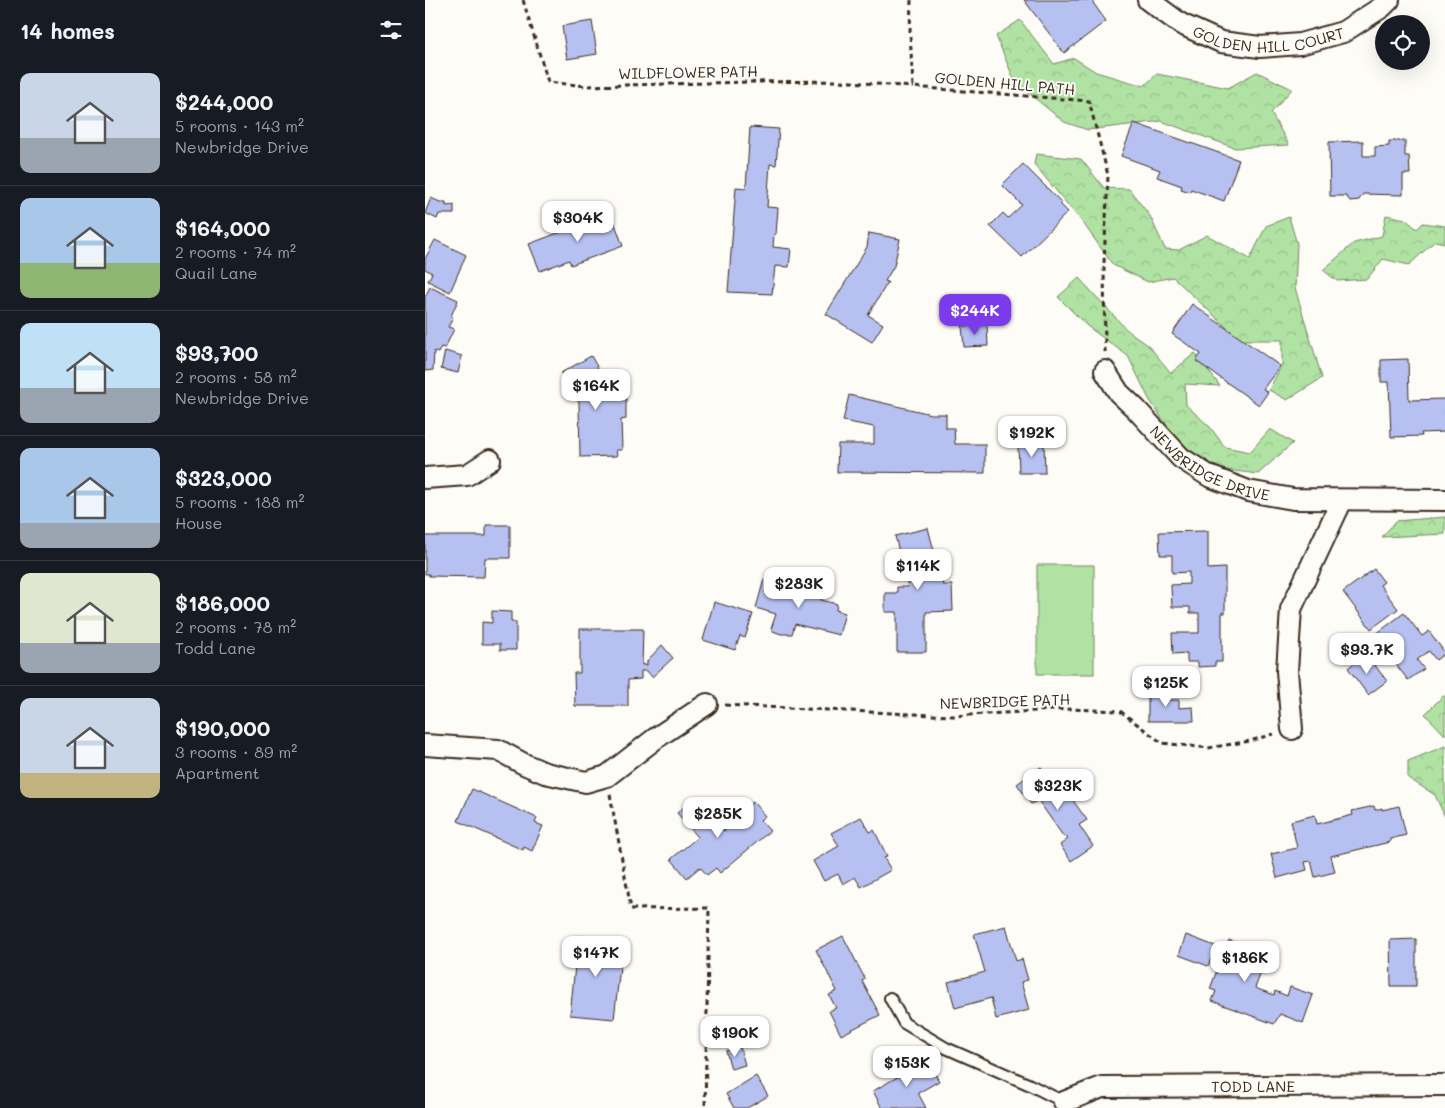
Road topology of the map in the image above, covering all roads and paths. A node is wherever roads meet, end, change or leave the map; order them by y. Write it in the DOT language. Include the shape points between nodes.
graph roads {
  1 [pos="523,0"];
  2 [pos="911,0"];
  3 [pos="1147,0"];
  4 [pos="1389,0"];
  5 [pos="913,87"];
  6 [pos="1105,372"];
  7 [pos="490,460"];
  8 [pos="425,478"];
  9 [pos="1342,500"];
  10 [pos="1445,500"];
  11 [pos="707,704"];
  12 [pos="1292,729"];
  13 [pos="425,746"];
  14 [pos="607,776"];
  15 [pos="890,998"];
  16 [pos="1445,1085"];
  17 [pos="1064,1102"];
  18 [pos="705,1108"];
  1 -- 5 [label="path, WILDFLOWER PATH" via="548,82 586,86 840,81"];
  2 -- 5 [label="path, GOLDEN HILL PATH"];
  3 -- 4 [label="street, GOLDEN HILL COURT" via="1181,24 1221,42 1260,47 1300,44 1343,32"];
  5 -- 6 [label="path, GOLDEN HILL PATH" via="1089,101 1108,175 1104,263"];
  6 -- 9 [label="street, NEWBRIDGE DRIVE" via="1119,393 1181,458 1209,476 1248,491 1293,499"];
  7 -- 8 [label="street" via="467,475"];
  9 -- 10 [label="street, NEWBRIDGE DRIVE"];
  9 -- 12 [label="street" via="1291,609 1287,671"];
  11 -- 12 [label="path, NEWBRIDGE PATH" via="953,716 1120,711 1162,743 1207,748 1250,741"];
  11 -- 14 [label="street"];
  13 -- 14 [label="street" via="498,750 545,773 586,782"];
  14 -- 18 [label="path" via="631,909 709,908"];
  15 -- 17 [label="lane" via="904,1023 946,1048"];
  16 -- 17 [label="street, TODD LANE" via="1102,1087"];
}
